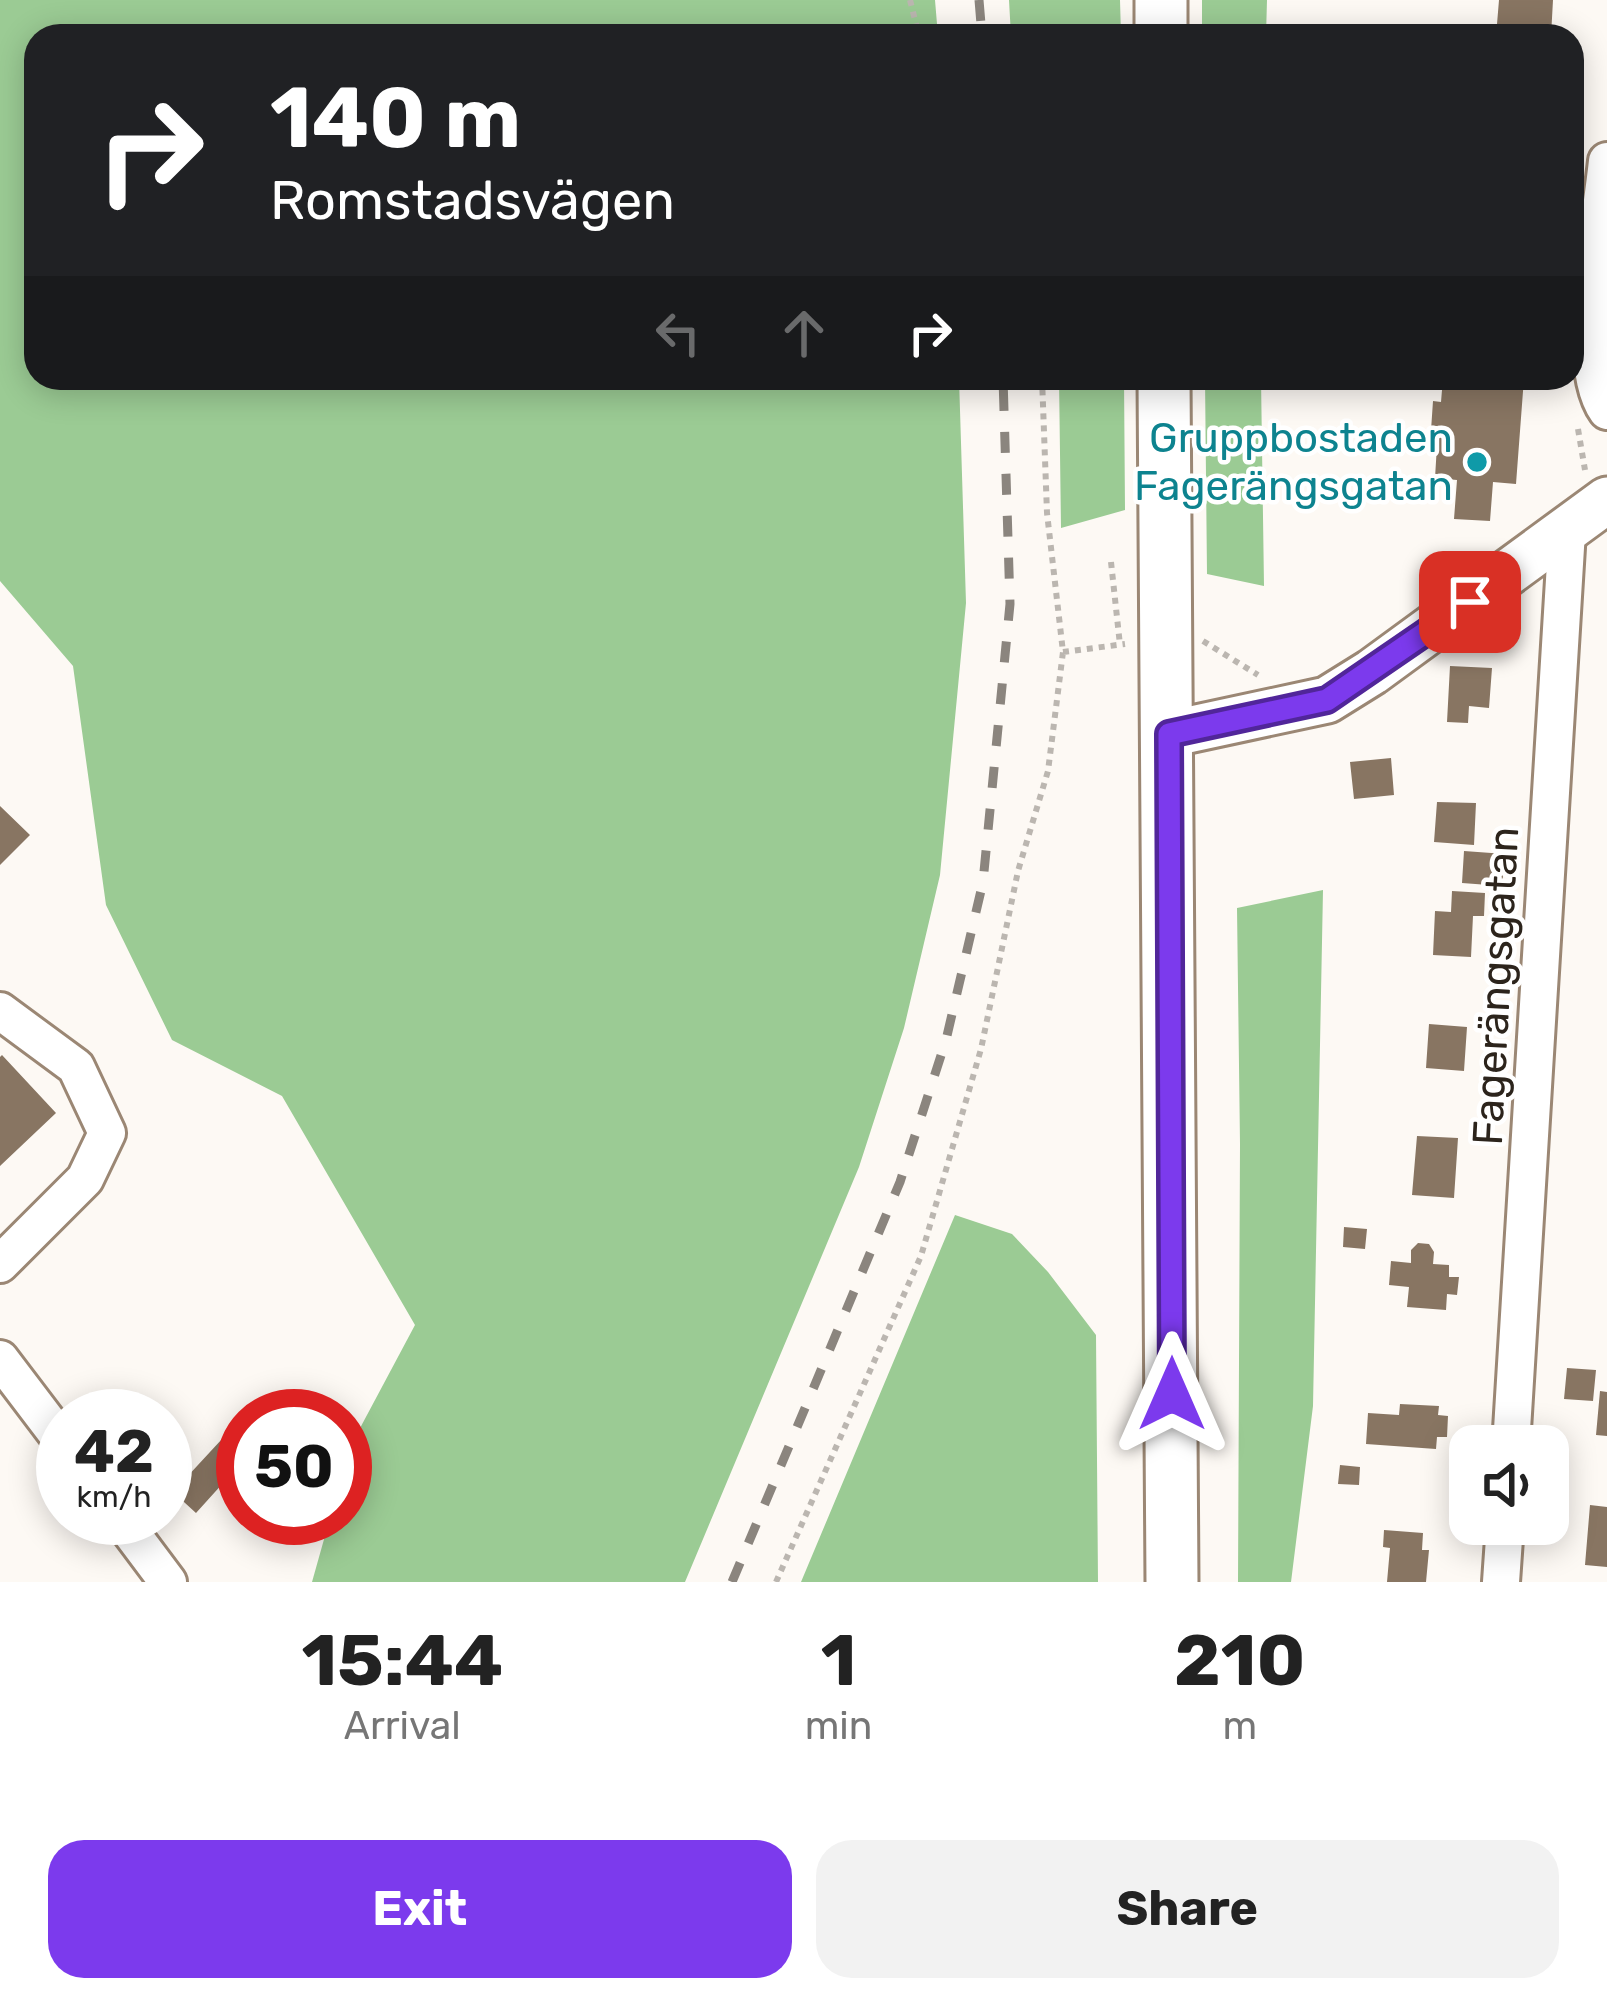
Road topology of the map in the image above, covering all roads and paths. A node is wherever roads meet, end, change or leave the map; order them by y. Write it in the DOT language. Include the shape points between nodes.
graph roads {
  1 [pos="1607,161"];
  2 [pos="1593,376"];
  3 [pos="1584,385"];
  4 [pos="1042,390"];
  5 [pos="1164,390"];
  6 [pos="1579,390"];
  7 [pos="1607,411"];
  8 [pos="1592,512"];
  9 [pos="1111,562"];
  10 [pos="1120,645"];
  11 [pos="1169,734"];
  12 [pos="0,1011"];
  13 [pos="0,1264"];
  14 [pos="0,1359"];
  15 [pos="36,1406"];
  16 [pos="1513,1425"];
  17 [pos="140,1545"];
  18 [pos="1504,1545"];
  19 [pos="168,1582"];
  20 [pos="776,1582"];
  21 [pos="1172,1582"];
  22 [pos="1502,1582"];
  1 -- 2 [label="street"];
  2 -- 3 [label="path"];
  2 -- 7 [label="street"];
  4 -- 20 [label="path" via="1063,652 1048,771 921,1256"];
  5 -- 11 [label="main road"];
  6 -- 8 [label="path"];
  8 -- 11 [label="street" via="1327,700"];
  8 -- 16 [label="street, Fagerängsgatan"];
  9 -- 10 [label="path"];
  11 -- 21 [label="main road"];
  12 -- 13 [label="street" via="76,1067 107,1133 85,1179"];
  14 -- 15 [label="street"];
  17 -- 19 [label="street"];
  18 -- 22 [label="street"];
}
